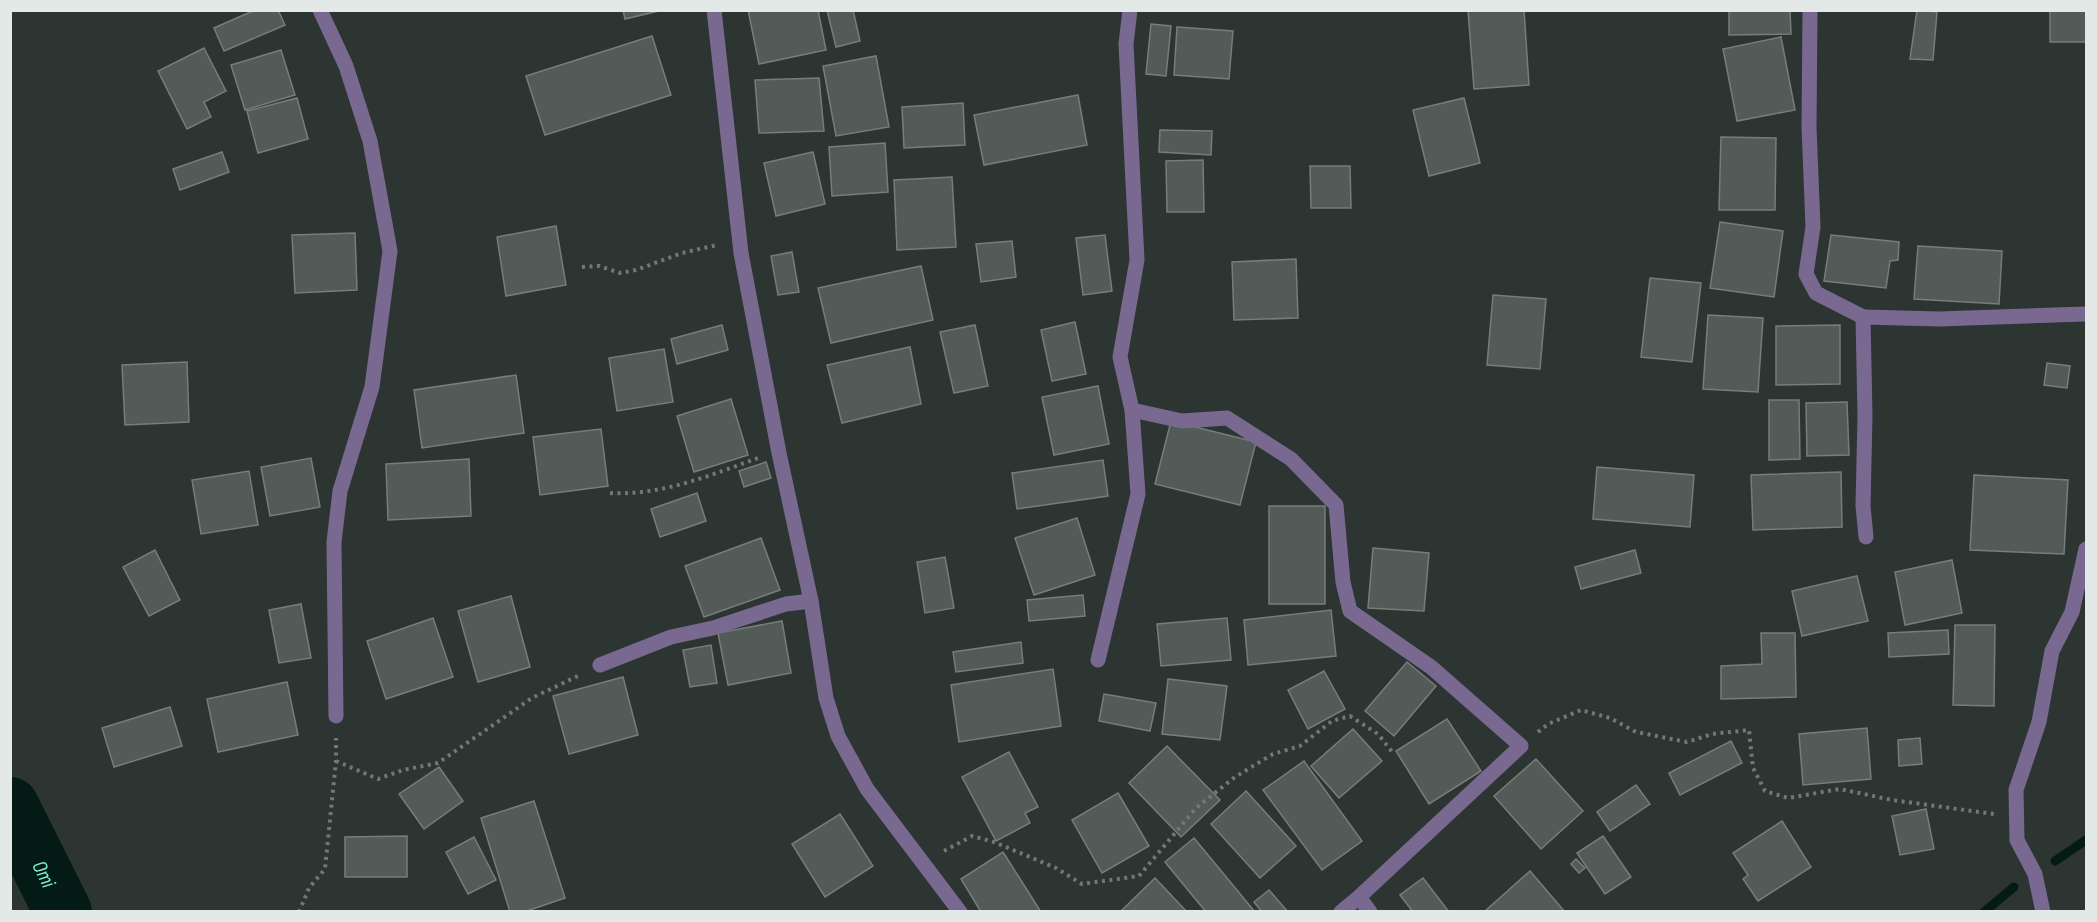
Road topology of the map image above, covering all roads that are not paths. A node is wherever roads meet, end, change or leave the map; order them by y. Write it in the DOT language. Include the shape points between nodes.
graph roads {
  1 [pos="320,10"];
  2 [pos="714,10"];
  3 [pos="1130,10"];
  4 [pos="1810,10"];
  5 [pos="2086,314"];
  6 [pos="1863,317"];
  7 [pos="1132,410"];
  8 [pos="1866,537"];
  9 [pos="2086,549"];
  10 [pos="811,601"];
  11 [pos="1098,660"];
  12 [pos="600,664"];
  13 [pos="336,716"];
  14 [pos="1359,897"];
  15 [pos="960,912"];
  16 [pos="1341,912"];
  17 [pos="1370,912"];
  18 [pos="2043,912"];
  1 -- 13 [label="street" via="346,66 370,141 390,251 372,387 340,491 334,542"];
  2 -- 10 [label="street" via="741,253"];
  3 -- 7 [label="street" via="1126,44 1137,260 1120,357"];
  4 -- 6 [label="street" via="1813,227 1806,274 1816,293"];
  5 -- 6 [label="street" via="1939,319"];
  6 -- 8 [label="street"];
  7 -- 11 [label="street" via="1138,494"];
  7 -- 14 [label="street" via="1182,421 1227,418 1291,459 1336,505 1343,582 1350,611 1431,667 1521,746"];
  9 -- 18 [label="street" via="2072,612 2052,651 2039,722 2016,790 2017,840 2035,874"];
  10 -- 12 [label="street" via="786,604 671,637"];
  10 -- 15 [label="street" via="826,698 838,736 867,789"];
  14 -- 16 [label="street"];
  14 -- 17 [label="street"];
}
